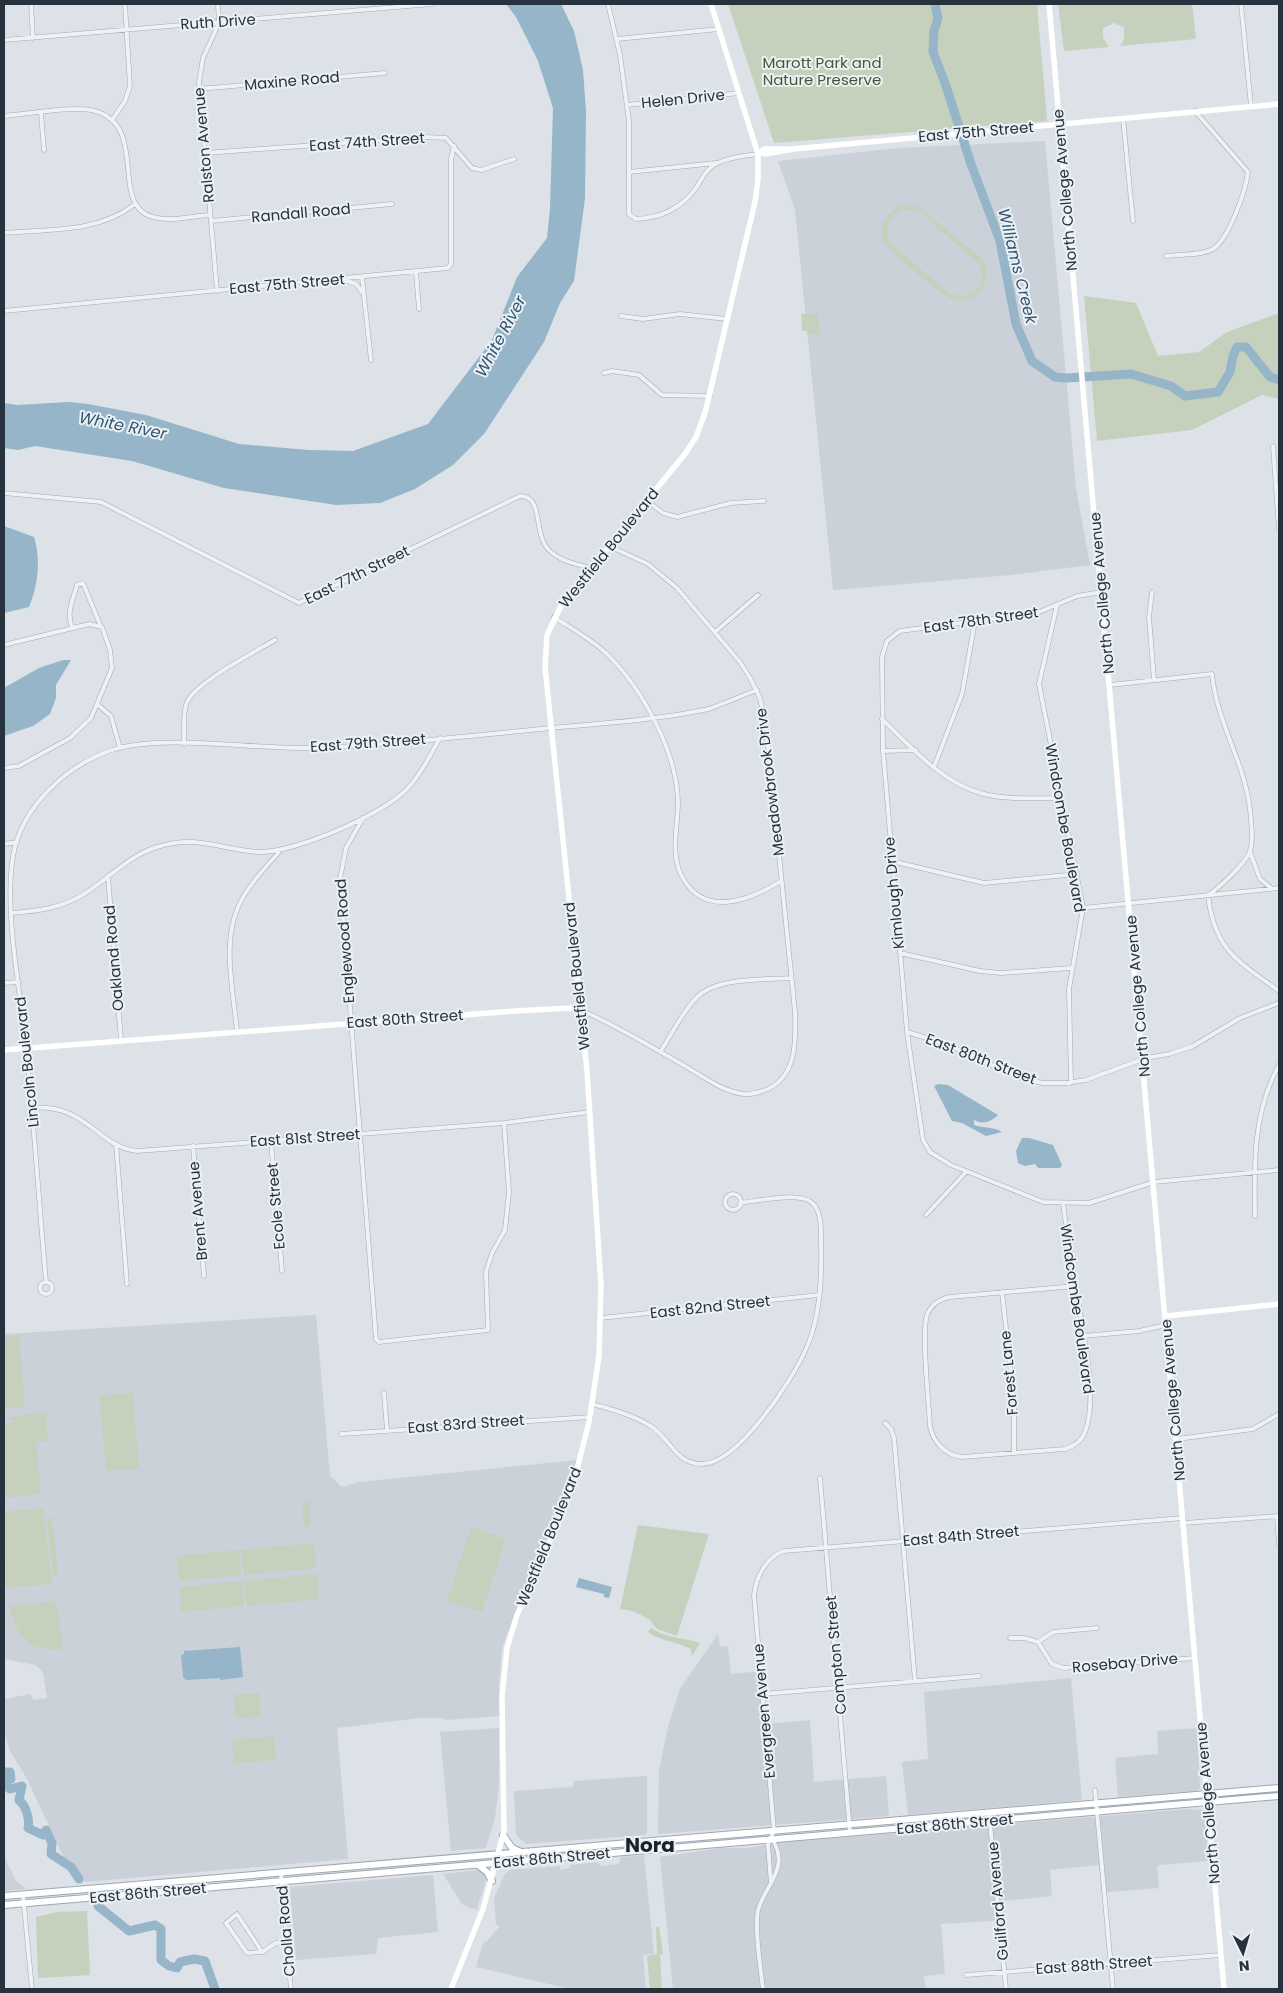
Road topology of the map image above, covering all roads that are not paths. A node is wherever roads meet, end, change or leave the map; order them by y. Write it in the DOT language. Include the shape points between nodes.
graph roads {
  1 [pos="30,4"];
  2 [pos="125,4"];
  3 [pos="218,4"];
  4 [pos="432,4"];
  5 [pos="608,4"];
  6 [pos="711,4"];
  7 [pos="1049,4"];
  8 [pos="1241,4"];
  9 [pos="219,23"];
  10 [pos="127,29"];
  11 [pos="719,29"];
  12 [pos="33,38"];
  13 [pos="617,39"];
  14 [pos="4,40"];
  15 [pos="385,73"];
  16 [pos="199,89"];
  17 [pos="739,93"];
  18 [pos="1279,104"];
  19 [pos="627,105"];
  20 [pos="1251,106"];
  21 [pos="1195,111"];
  22 [pos="41,113"];
  23 [pos="4,116"];
  24 [pos="1123,118"];
  25 [pos="112,120"];
  26 [pos="1060,125"];
  27 [pos="454,146"];
  28 [pos="44,150"];
  29 [pos="205,153"];
  30 [pos="759,153"];
  31 [pos="514,159"];
  32 [pos="716,163"];
  33 [pos="628,172"];
  34 [pos="135,204"];
  35 [pos="392,204"];
  36 [pos="210,215"];
  37 [pos="211,221"];
  38 [pos="1133,221"];
  39 [pos="4,233"];
  40 [pos="1166,256"];
  41 [pos="416,272"];
  42 [pos="362,278"];
  43 [pos="338,280"];
  44 [pos="217,291"];
  45 [pos="364,294"];
  46 [pos="419,309"];
  47 [pos="4,311"];
  48 [pos="621,316"];
  49 [pos="727,319"];
  50 [pos="371,360"];
  51 [pos="604,372"];
  52 [pos="710,396"];
  53 [pos="1273,446"];
  54 [pos="4,493"];
  55 [pos="647,501"];
  56 [pos="764,501"];
  57 [pos="1279,529"];
  58 [pos="609,546"];
  59 [pos="590,568"];
  60 [pos="1102,592"];
  61 [pos="1152,592"];
  62 [pos="758,595"];
  63 [pos="1057,605"];
  64 [pos="554,618"];
  65 [pos="975,621"];
  66 [pos="72,627"];
  67 [pos="102,628"];
  68 [pos="715,632"];
  69 [pos="888,639"];
  70 [pos="275,640"];
  71 [pos="4,645"];
  72 [pos="1154,680"];
  73 [pos="1110,685"];
  74 [pos="757,690"];
  75 [pos="98,705"];
  76 [pos="654,718"];
  77 [pos="882,719"];
  78 [pos="551,728"];
  79 [pos="440,738"];
  80 [pos="184,744"];
  81 [pos="120,748"];
  82 [pos="916,750"];
  83 [pos="883,751"];
  84 [pos="934,767"];
  85 [pos="4,768"];
  86 [pos="1061,798"];
  87 [pos="363,818"];
  88 [pos="17,842"];
  89 [pos="4,844"];
  90 [pos="282,849"];
  91 [pos="1250,852"];
  92 [pos="891,861"];
  93 [pos="1077,874"];
  94 [pos="108,876"];
  95 [pos="781,881"];
  96 [pos="1271,888"];
  97 [pos="1279,888"];
  98 [pos="1208,895"];
  99 [pos="1129,901"];
  100 [pos="1083,908"];
  101 [pos="12,914"];
  102 [pos="900,954"];
  103 [pos="1071,968"];
  104 [pos="791,978"];
  105 [pos="19,982"];
  106 [pos="4,983"];
  107 [pos="1279,991"];
  108 [pos="1279,1003"];
  109 [pos="580,1010"];
  110 [pos="351,1023"];
  111 [pos="237,1031"];
  112 [pos="907,1032"];
  113 [pos="121,1040"];
  114 [pos="26,1048"];
  115 [pos="4,1050"];
  116 [pos="660,1052"];
  117 [pos="1143,1060"];
  118 [pos="1279,1065"];
  119 [pos="782,1081"];
  120 [pos="1071,1083"];
  121 [pos="31,1108"];
  122 [pos="589,1112"];
  123 [pos="504,1123"];
  124 [pos="360,1134"];
  125 [pos="271,1141"];
  126 [pos="116,1144"];
  127 [pos="193,1146"];
  128 [pos="1279,1170"];
  129 [pos="966,1172"];
  130 [pos="1255,1173"];
  131 [pos="1154,1182"];
  132 [pos="740,1202"];
  133 [pos="1063,1204"];
  134 [pos="926,1215"];
  135 [pos="1255,1216"];
  136 [pos="282,1271"];
  137 [pos="204,1276"];
  138 [pos="46,1282"];
  139 [pos="126,1284"];
  140 [pos="1075,1286"];
  141 [pos="1002,1292"];
  142 [pos="818,1296"];
  143 [pos="1279,1304"];
  144 [pos="1166,1316"];
  145 [pos="601,1318"];
  146 [pos="1166,1325"];
  147 [pos="1083,1336"];
  148 [pos="384,1393"];
  149 [pos="592,1404"];
  150 [pos="1279,1414"];
  151 [pos="590,1416"];
  152 [pos="885,1423"];
  153 [pos="387,1430"];
  154 [pos="341,1434"];
  155 [pos="1176,1439"];
  156 [pos="1014,1454"];
  157 [pos="820,1478"];
  158 [pos="1278,1516"];
  159 [pos="1184,1521"];
  160 [pos="903,1540"];
  161 [pos="1279,1544"];
  162 [pos="826,1548"];
  163 [pos="755,1583"];
  164 [pos="1098,1628"];
  165 [pos="1010,1638"];
  166 [pos="1038,1642"];
  167 [pos="1195,1658"];
  168 [pos="979,1676"];
  169 [pos="915,1681"];
  170 [pos="839,1687"];
  171 [pos="763,1694"];
  172 [pos="1279,1788"];
  173 [pos="1095,1790"];
  174 [pos="1207,1795"];
  175 [pos="1279,1796"];
  176 [pos="1208,1803"];
  177 [pos="1097,1808"];
  178 [pos="989,1813"];
  179 [pos="991,1821"];
  180 [pos="851,1824"];
  181 [pos="774,1831"];
  182 [pos="850,1832"];
  183 [pos="503,1835"];
  184 [pos="772,1839"];
  185 [pos="522,1853"];
  186 [pos="499,1855"];
  187 [pos="497,1863"];
  188 [pos="478,1865"];
  189 [pos="282,1874"];
  190 [pos="492,1881"];
  191 [pos="282,1882"];
  192 [pos="771,1884"];
  193 [pos="23,1894"];
  194 [pos="4,1896"];
  195 [pos="24,1903"];
  196 [pos="4,1904"];
  197 [pos="287,1942"];
  198 [pos="262,1952"];
  199 [pos="1221,1955"];
  200 [pos="1111,1964"];
  201 [pos="1004,1972"];
  202 [pos="966,1974"];
  203 [pos="32,1989"];
  204 [pos="291,1989"];
  205 [pos="450,1989"];
  206 [pos="763,1989"];
  207 [pos="1006,1989"];
  208 [pos="1113,1989"];
  209 [pos="1224,1989"];
  1 -- 12 [label="street"];
  2 -- 10 [label="street"];
  3 -- 9 [label="street, Ralston Avenue"];
  4 -- 9 [label="street, Ruth Drive"];
  5 -- 13 [label="street"];
  6 -- 11 [label="street, Westfield Boulevard"];
  7 -- 26 [label="street, North College Avenue"];
  8 -- 20 [label="street"];
  9 -- 10 [label="street, Ruth Drive"];
  9 -- 16 [label="street, Ralston Avenue" via="204,58"];
  10 -- 12 [label="street, Ruth Drive"];
  10 -- 25 [label="street" via="130,86 125,101"];
  11 -- 13 [label="street"];
  11 -- 17 [label="street, Westfield Boulevard"];
  12 -- 14 [label="street, Ruth Drive"];
  13 -- 19 [label="street"];
  15 -- 16 [label="street, Maxine Road"];
  16 -- 29 [label="street, Ralston Avenue"];
  17 -- 19 [label="street, Helen Drive"];
  17 -- 30 [label="street, Westfield Boulevard"];
  18 -- 20 [label="street, East 75th Street"];
  19 -- 33 [label="street"];
  20 -- 21 [label="street, East 75th Street"];
  21 -- 24 [label="street, East 75th Street"];
  21 -- 40 [label="street" via="1248,172 1247,185 1219,244 1202,252"];
  22 -- 23 [label="street"];
  22 -- 25 [label="street" via="90,110"];
  22 -- 28 [label="street"];
  24 -- 26 [label="street, East 75th Street"];
  24 -- 38 [label="street"];
  25 -- 34 [label="street" via="124,140"];
  26 -- 30 [label="street, East 75th Street"];
  26 -- 60 [label="street, North College Avenue"];
  27 -- 29 [label="street, East 74th Street" via="446,138 426,137"];
  27 -- 31 [label="street, East 74th Street" via="472,168 481,170"];
  27 -- 41 [label="street, East 75th Street" via="451,159 450,267"];
  29 -- 36 [label="street, Ralston Avenue"];
  30 -- 32 [label="street, East 75th Street"];
  30 -- 49 [label="street, Westfield Boulevard" via="757,195"];
  32 -- 33 [label="street"];
  32 -- 33 [label="street" via="690,195 671,211 636,219 628,209"];
  34 -- 36 [label="street" via="156,218"];
  34 -- 39 [label="street" via="116,218 98,224"];
  35 -- 37 [label="street, Randall Road"];
  36 -- 37 [label="street, Ralston Avenue"];
  37 -- 44 [label="street, Ralston Avenue"];
  41 -- 42 [label="street, East 75th Street"];
  41 -- 46 [label="street"];
  42 -- 43 [label="street, East 75th Street"];
  42 -- 45 [label="street"];
  43 -- 44 [label="street, East 75th Street"];
  43 -- 45 [label="street" via="356,284"];
  44 -- 47 [label="street, East 75th Street"];
  45 -- 50 [label="street"];
  48 -- 49 [label="street" via="643,319 680,314"];
  49 -- 52 [label="street, Westfield Boulevard"];
  51 -- 52 [label="street" via="638,375 662,395"];
  52 -- 55 [label="street, Westfield Boulevard" via="693,442"];
  53 -- 57 [label="street"];
  54 -- 59 [label="street, East 77th Street" via="101,502 299,603 520,496 534,502 540,535 550,552"];
  55 -- 56 [label="street" via="663,513 677,517 731,503"];
  55 -- 58 [label="street, Westfield Boulevard"];
  58 -- 59 [label="street, Westfield Boulevard"];
  58 -- 68 [label="street, Meadowbrook Drive" via="663,575"];
  59 -- 64 [label="street, Westfield Boulevard"];
  60 -- 63 [label="street, East 78th Street" via="1077,596"];
  60 -- 73 [label="street, North College Avenue"];
  61 -- 72 [label="street" via="1149,617"];
  62 -- 68 [label="street"];
  63 -- 65 [label="street, East 78th Street" via="1037,613"];
  63 -- 86 [label="street, Windcombe Boulevard" via="1038,684"];
  64 -- 76 [label="street" via="589,639 613,660"];
  64 -- 78 [label="street, Westfield Boulevard" via="545,652"];
  65 -- 69 [label="street, East 78th Street" via="900,631"];
  65 -- 84 [label="street" via="962,694"];
  66 -- 67 [label="street" via="89,624"];
  66 -- 67 [label="street" via="70,608 77,585 83,583"];
  66 -- 71 [label="street"];
  67 -- 75 [label="street" via="112,668"];
  68 -- 74 [label="street, Meadowbrook Drive" via="740,662"];
  69 -- 77 [label="street, Kimlough Drive" via="882,658"];
  70 -- 80 [label="street" via="218,674 191,695 186,707"];
  72 -- 73 [label="street"];
  72 -- 91 [label="street" via="1212,674 1221,719 1247,785 1252,825"];
  73 -- 99 [label="street, North College Avenue"];
  74 -- 76 [label="street, East 79th Street" via="709,708"];
  74 -- 95 [label="street, Meadowbrook Drive" via="766,727"];
  75 -- 81 [label="street" via="111,716"];
  75 -- 85 [label="street" via="86,725 70,738 19,766"];
  76 -- 78 [label="street, East 79th Street"];
  76 -- 95 [label="street" via="675,780 677,859 687,885 708,900 724,902 749,898"];
  77 -- 82 [label="street"];
  77 -- 83 [label="street, Kimlough Drive"];
  78 -- 79 [label="street, East 79th Street"];
  78 -- 109 [label="street, Westfield Boulevard"];
  79 -- 80 [label="street, East 79th Street" via="310,748"];
  79 -- 87 [label="street" via="407,789"];
  80 -- 81 [label="street, East 79th Street"];
  81 -- 88 [label="street, East 79th Street" via="90,760 58,781 35,808"];
  82 -- 83 [label="street"];
  82 -- 84 [label="street"];
  83 -- 92 [label="street, Kimlough Drive"];
  84 -- 86 [label="street" via="953,781 984,794"];
  86 -- 93 [label="street, Windcombe Boulevard"];
  87 -- 90 [label="street"];
  87 -- 110 [label="street, Englewood Road" via="346,846 340,872"];
  88 -- 89 [label="street"];
  88 -- 101 [label="street, Lincoln Boulevard" via="11,875"];
  90 -- 94 [label="street" via="258,852 211,842 178,842 140,854"];
  90 -- 111 [label="street" via="245,893 232,926 230,956"];
  91 -- 96 [label="street" via="1260,879"];
  91 -- 98 [label="street"];
  92 -- 93 [label="street" via="984,883"];
  92 -- 102 [label="street, Kimlough Drive"];
  93 -- 100 [label="street, Windcombe Boulevard"];
  94 -- 101 [label="street" via="86,893 64,904"];
  94 -- 113 [label="street, Oakland Road"];
  95 -- 104 [label="street, Meadowbrook Drive"];
  96 -- 97 [label="street"];
  96 -- 98 [label="street"];
  98 -- 99 [label="street"];
  98 -- 107 [label="street" via="1212,920 1226,947 1240,962"];
  99 -- 100 [label="street"];
  99 -- 117 [label="street, North College Avenue"];
  100 -- 103 [label="street, Windcombe Boulevard"];
  101 -- 105 [label="street, Lincoln Boulevard"];
  102 -- 103 [label="street" via="990,972"];
  102 -- 112 [label="street, Kimlough Drive"];
  103 -- 120 [label="street, Windcombe Boulevard" via="1068,998"];
  104 -- 116 [label="street" via="723,983 709,988 694,1000"];
  104 -- 119 [label="street, Meadowbrook Drive" via="795,1037 789,1070"];
  105 -- 106 [label="street"];
  105 -- 114 [label="street, Lincoln Boulevard"];
  108 -- 117 [label="street, East 80th Street" via="1240,1018 1193,1046"];
  109 -- 110 [label="street, East 80th Street" via="515,1011"];
  109 -- 116 [label="street, East 80th Street"];
  109 -- 122 [label="street, Westfield Boulevard"];
  110 -- 111 [label="street, East 80th Street"];
  110 -- 124 [label="street, Englewood Road"];
  111 -- 113 [label="street, East 80th Street"];
  112 -- 120 [label="street, East 80th Street" via="943,1043 1021,1078 1043,1083"];
  112 -- 129 [label="street, Kimlough Drive" via="926,1147"];
  113 -- 114 [label="street, East 80th Street"];
  114 -- 115 [label="street, East 80th Street"];
  114 -- 121 [label="street, Lincoln Boulevard"];
  116 -- 119 [label="street, East 80th Street" via="740,1094 757,1093"];
  117 -- 120 [label="street, East 80th Street"];
  117 -- 131 [label="street, North College Avenue"];
  118 -- 130 [label="street" via="1260,1113"];
  121 -- 126 [label="street, East 81st Street" via="52,1108 73,1114"];
  121 -- 138 [label="street, Lincoln Boulevard"];
  122 -- 123 [label="street, East 81st Street"];
  122 -- 145 [label="street, Westfield Boulevard"];
  123 -- 124 [label="street, East 81st Street"];
  123 -- 124 [label="street, Englewood Road" via="509,1192 505,1230 486,1272 488,1330 387,1342 376,1339"];
  124 -- 125 [label="street, East 81st Street"];
  125 -- 127 [label="street, East 81st Street"];
  125 -- 136 [label="street, Ecole Street"];
  126 -- 127 [label="street, East 81st Street" via="137,1151"];
  126 -- 139 [label="street"];
  127 -- 137 [label="street, Brent Avenue"];
  128 -- 130 [label="street"];
  129 -- 133 [label="street" via="1030,1199"];
  129 -- 134 [label="street"];
  130 -- 131 [label="street"];
  130 -- 135 [label="street"];
  131 -- 133 [label="street" via="1095,1202"];
  131 -- 144 [label="street, North College Avenue"];
  132 -- 132 [label="street" via="733,1195 726,1198 725,1203 733,1210"];
  132 -- 142 [label="street" via="797,1197 812,1202 820,1219"];
  133 -- 140 [label="street, Windcombe Boulevard"];
  140 -- 141 [label="street"];
  140 -- 147 [label="street, Windcombe Boulevard"];
  141 -- 156 [label="street, Forest Lane" via="1014,1401"];
  141 -- 156 [label="street" via="950,1297 934,1304 928,1313 930,1420 933,1435 952,1455"];
  142 -- 145 [label="street, East 82nd Street"];
  142 -- 149 [label="street" via="806,1349 780,1392 750,1433 715,1462 702,1464 684,1460 649,1425"];
  143 -- 144 [label="street"];
  144 -- 146 [label="street, North College Avenue"];
  145 -- 149 [label="street, Westfield Boulevard"];
  146 -- 147 [label="street"];
  146 -- 155 [label="street, North College Avenue"];
  147 -- 156 [label="street, Windcombe Boulevard" via="1089,1401 1086,1430 1079,1442 1065,1449"];
  148 -- 153 [label="street"];
  149 -- 151 [label="street, Westfield Boulevard"];
  150 -- 155 [label="street" via="1246,1431"];
  151 -- 153 [label="street, East 83rd Street"];
  151 -- 183 [label="street, Westfield Boulevard" via="568,1498 525,1596 507,1648 502,1696 506,1817"];
  152 -- 160 [label="street" via="894,1438"];
  153 -- 154 [label="street, East 83rd Street"];
  155 -- 159 [label="street, North College Avenue"];
  157 -- 162 [label="street, Compton Street"];
  158 -- 159 [label="street, East 84th Street"];
  158 -- 161 [label="street"];
  159 -- 160 [label="street, East 84th Street"];
  159 -- 167 [label="street, North College Avenue"];
  160 -- 162 [label="street, East 84th Street"];
  160 -- 169 [label="street"];
  162 -- 163 [label="street, East 84th Street" via="786,1550 776,1554"];
  162 -- 170 [label="street, Compton Street"];
  163 -- 171 [label="street, Evergreen Avenue"];
  164 -- 166 [label="street" via="1053,1632"];
  165 -- 166 [label="street"];
  166 -- 167 [label="street, Rosebay Drive" via="1052,1664 1063,1668"];
  167 -- 174 [label="street, North College Avenue"];
  168 -- 169 [label="street"];
  169 -- 170 [label="street"];
  170 -- 171 [label="street"];
  170 -- 180 [label="street, Compton Street"];
  171 -- 181 [label="street, Evergreen Avenue"];
  172 -- 174 [label="main road, East 86th Street"];
  173 -- 177 [label="street"];
  174 -- 176 [label="street, North College Avenue"];
  174 -- 177 [label="main road, East 86th Street"];
  175 -- 176 [label="main road, East 86th Street"];
  176 -- 177 [label="main road, East 86th Street"];
  176 -- 199 [label="street, North College Avenue"];
  177 -- 178 [label="main road, East 86th Street"];
  177 -- 179 [label="main road, East 86th Street"];
  177 -- 200 [label="street"];
  178 -- 179 [label="street, Guilford Avenue"];
  178 -- 180 [label="main road, East 86th Street"];
  179 -- 182 [label="main road, East 86th Street"];
  179 -- 201 [label="street, Guilford Avenue"];
  180 -- 181 [label="main road, East 86th Street"];
  180 -- 182 [label="street, Compton Street"];
  181 -- 184 [label="street, Evergreen Avenue"];
  181 -- 185 [label="main road, East 86th Street"];
  182 -- 184 [label="main road, East 86th Street"];
  183 -- 185 [label="main road" via="512,1848"];
  183 -- 186 [label="street, Westfield Boulevard"];
  184 -- 187 [label="main road, East 86th Street"];
  184 -- 192 [label="street, Evergreen Avenue" via="768,1844"];
  184 -- 192 [label="street, Evergreen Avenue" via="776,1845 778,1871"];
  185 -- 186 [label="main road, East 86th Street"];
  186 -- 187 [label="street, Westfield Boulevard"];
  186 -- 189 [label="main road, East 86th Street"];
  187 -- 188 [label="main road, East 86th Street"];
  187 -- 190 [label="street, Westfield Boulevard"];
  188 -- 190 [label="main road"];
  188 -- 191 [label="main road, East 86th Street"];
  189 -- 191 [label="street, Cholla Road"];
  189 -- 193 [label="main road, East 86th Street"];
  190 -- 205 [label="street, Westfield Boulevard"];
  191 -- 195 [label="main road, East 86th Street"];
  191 -- 197 [label="street, Cholla Road"];
  192 -- 206 [label="street, Evergreen Avenue" via="758,1908 757,1920"];
  193 -- 194 [label="main road, East 86th Street"];
  193 -- 195 [label="street"];
  195 -- 196 [label="main road, East 86th Street"];
  195 -- 203 [label="street"];
  197 -- 198 [label="street" via="276,1943"];
  197 -- 204 [label="street, Cholla Road"];
  198 -- 198 [label="street" via="237,1914 226,1923 247,1953"];
  199 -- 200 [label="street, East 88th Street"];
  199 -- 209 [label="street, North College Avenue"];
  200 -- 201 [label="street, East 88th Street"];
  200 -- 208 [label="street"];
  201 -- 202 [label="street, East 88th Street"];
  201 -- 207 [label="street, Guilford Avenue"];
}
